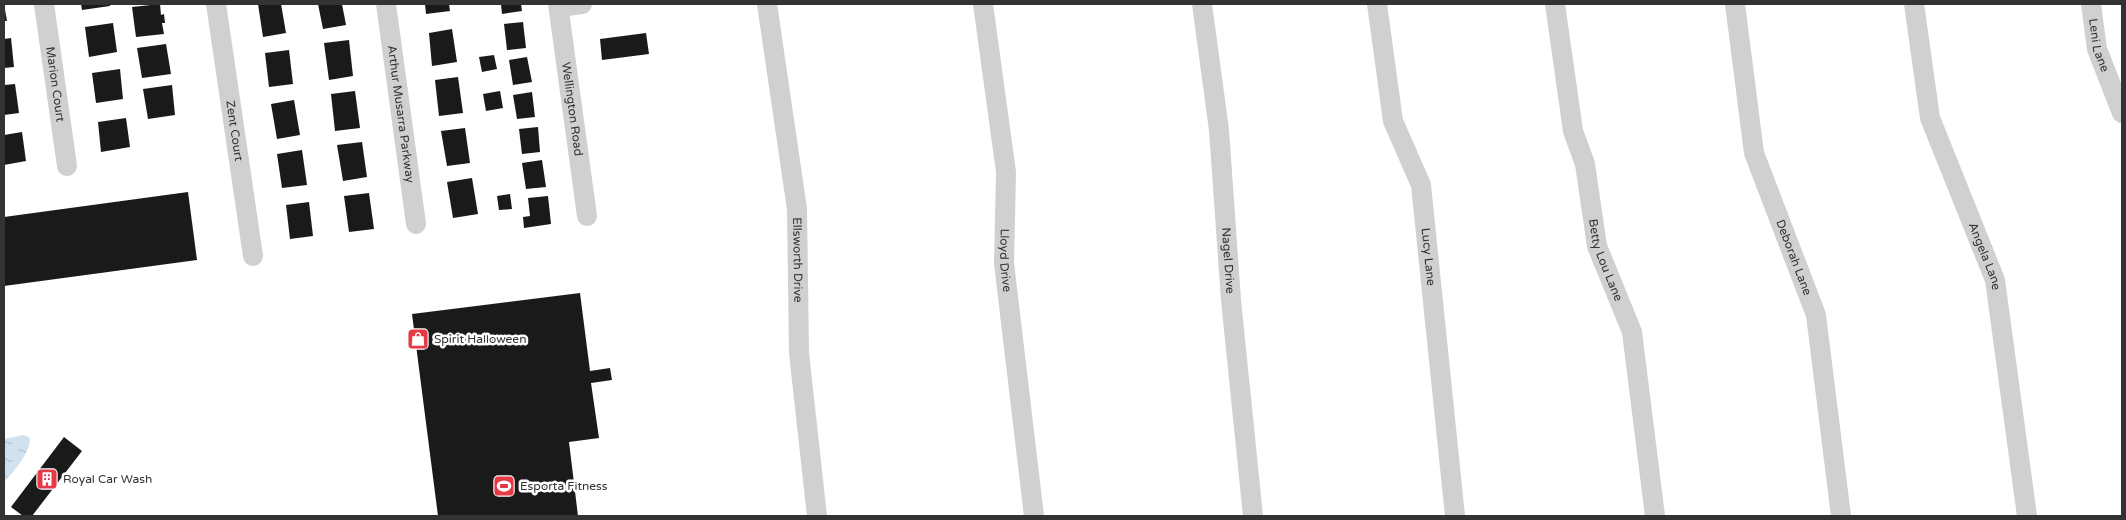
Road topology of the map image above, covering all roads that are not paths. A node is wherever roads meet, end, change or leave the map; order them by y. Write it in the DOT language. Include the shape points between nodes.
graph roads {
  1 [pos="44,4"];
  2 [pos="216,4"];
  3 [pos="386,4"];
  4 [pos="582,4"];
  5 [pos="768,4"];
  6 [pos="982,4"];
  7 [pos="1202,4"];
  8 [pos="1377,4"];
  9 [pos="1555,4"];
  10 [pos="1734,4"];
  11 [pos="1914,4"];
  12 [pos="2091,4"];
  13 [pos="558,5"];
  14 [pos="2122,113"];
  15 [pos="66,166"];
  16 [pos="587,216"];
  17 [pos="416,224"];
  18 [pos="253,256"];
  19 [pos="817,516"];
  20 [pos="1034,516"];
  21 [pos="1254,516"];
  22 [pos="1455,516"];
  23 [pos="1655,516"];
  24 [pos="1841,516"];
  25 [pos="2027,516"];
  1 -- 15 [label="street, Marion Court"];
  2 -- 18 [label="street, Zent Court"];
  3 -- 17 [label="street, Arthur Musarra Parkway"];
  4 -- 13 [label="street"];
  5 -- 19 [label="street, Ellsworth Drive" via="797,209 799,353"];
  6 -- 20 [label="street, Lloyd Drive" via="1006,172 1004,263"];
  7 -- 21 [label="street, Nagel Drive" via="1219,130 1230,300"];
  8 -- 22 [label="street, Lucy Lane" via="1393,121 1421,185"];
  9 -- 23 [label="street, Betty Lou Lane" via="1573,131 1584,164 1597,246 1632,332"];
  10 -- 24 [label="street, Deborah Lane" via="1754,153 1816,315"];
  11 -- 25 [label="street, Angela Lane" via="1930,118 1995,280"];
  12 -- 14 [label="street, Leni Lane" via="2097,49"];
  13 -- 16 [label="street, Wellington Road"];
}
